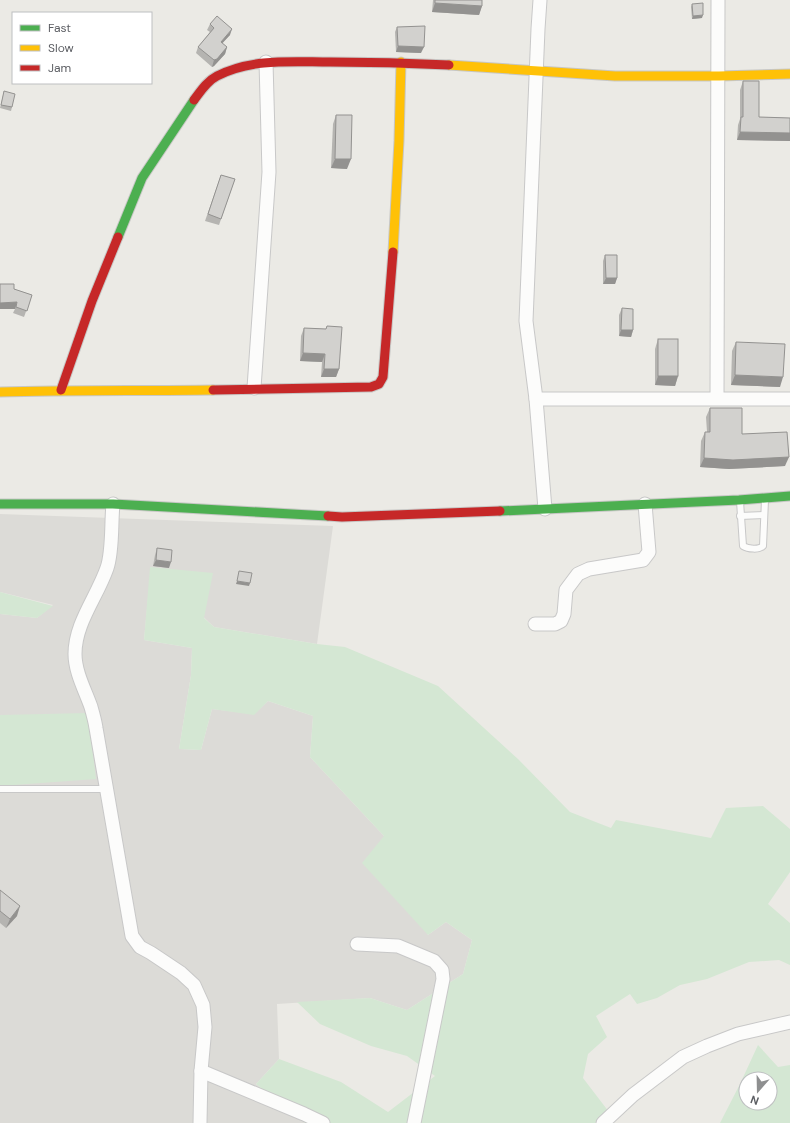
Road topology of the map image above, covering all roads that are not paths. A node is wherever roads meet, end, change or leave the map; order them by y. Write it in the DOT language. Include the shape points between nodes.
graph roads {
  1 [pos="540,0"];
  2 [pos="718,0"];
  3 [pos="266,62"];
  4 [pos="401,62"];
  5 [pos="536,72"];
  6 [pos="790,74"];
  7 [pos="719,76"];
  8 [pos="254,388"];
  9 [pos="61,390"];
  10 [pos="0,392"];
  11 [pos="716,398"];
  12 [pos="790,398"];
  13 [pos="536,399"];
  14 [pos="790,496"];
  15 [pos="765,498"];
  16 [pos="740,500"];
  17 [pos="0,504"];
  18 [pos="113,504"];
  19 [pos="645,504"];
  20 [pos="545,509"];
  21 [pos="764,515"];
  22 [pos="740,516"];
  23 [pos="535,624"];
  24 [pos="0,789"];
  25 [pos="107,789"];
  26 [pos="357,944"];
  27 [pos="790,1022"];
  28 [pos="202,1071"];
  29 [pos="200,1123"];
  30 [pos="323,1123"];
  31 [pos="414,1123"];
  32 [pos="603,1123"];
  1 -- 5 [label="street"];
  2 -- 7 [label="street"];
  3 -- 4 [label="street"];
  3 -- 8 [label="street" via="269,172"];
  3 -- 9 [label="street" via="231,70 215,77 200,92 142,178 92,301"];
  4 -- 5 [label="street"];
  4 -- 8 [label="street" via="392,283 383,377 379,384 371,387"];
  5 -- 7 [label="street" via="615,76"];
  5 -- 13 [label="street" via="526,321"];
  6 -- 7 [label="street"];
  7 -- 11 [label="street"];
  8 -- 9 [label="street"];
  9 -- 10 [label="street"];
  11 -- 12 [label="street"];
  11 -- 13 [label="street"];
  13 -- 20 [label="street"];
  14 -- 15 [label="street"];
  15 -- 16 [label="street"];
  15 -- 21 [label="lane"];
  16 -- 19 [label="street"];
  16 -- 22 [label="lane"];
  17 -- 18 [label="street"];
  18 -- 20 [label="street" via="342,517"];
  18 -- 25 [label="street" via="107,567 82,623 75,653 96,728"];
  19 -- 20 [label="street"];
  19 -- 23 [label="street" via="649,552 643,560 589,569 578,574 566,590 561,622"];
  21 -- 22 [label="lane"];
  21 -- 22 [label="lane" via="763,546 760,548 743,546"];
  24 -- 25 [label="lane"];
  25 -- 28 [label="street" via="132,936 140,947 182,973 194,985 204,1012"];
  26 -- 31 [label="street" via="398,946 434,961 442,970 443,979"];
  27 -- 32 [label="street" via="738,1034 683,1057"];
  28 -- 29 [label="street"];
  28 -- 30 [label="street"];
}
